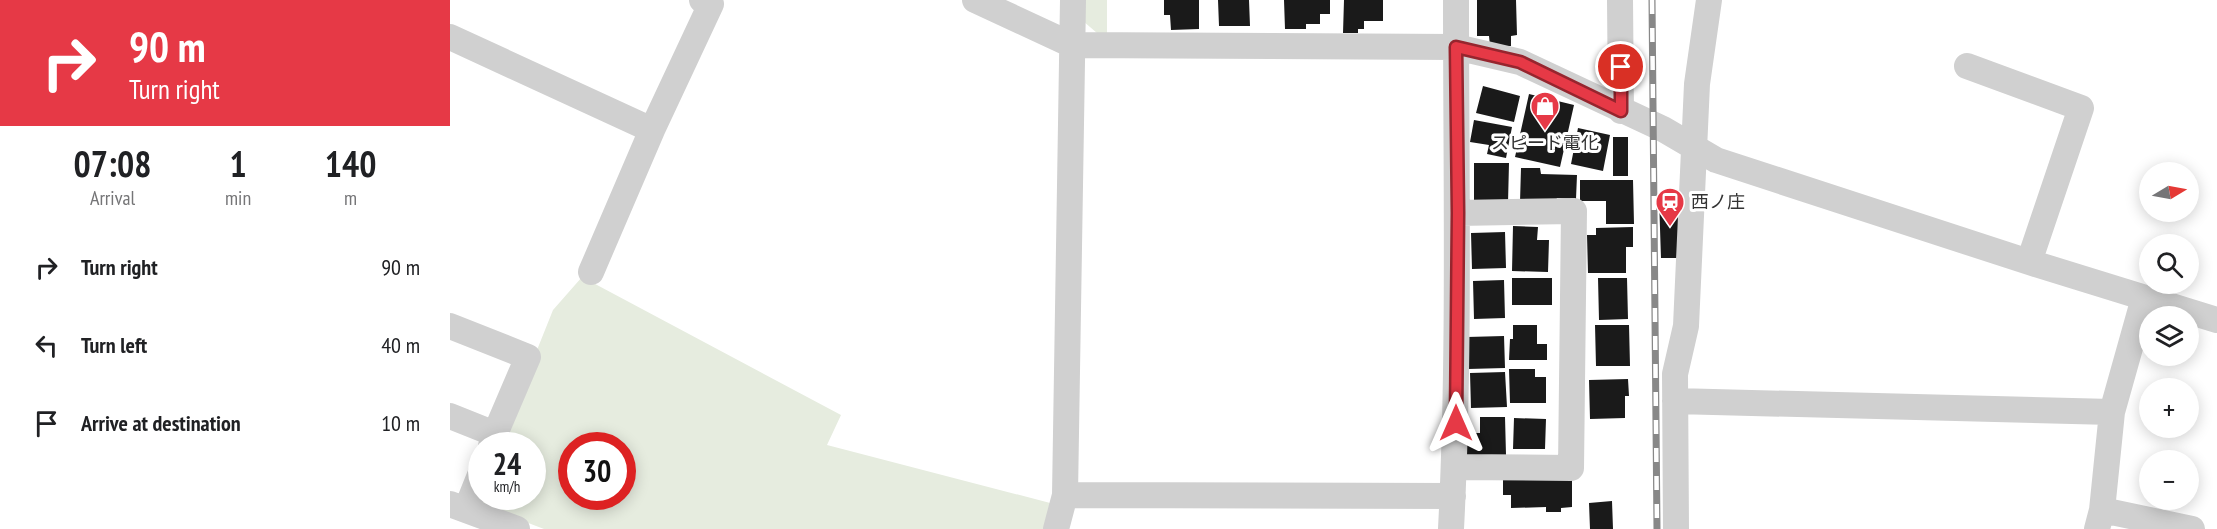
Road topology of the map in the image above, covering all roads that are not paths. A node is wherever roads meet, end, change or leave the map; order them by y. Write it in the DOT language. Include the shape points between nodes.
graph roads {
  1 [pos="975,0"];
  2 [pos="1073,0"];
  3 [pos="1456,0"];
  4 [pos="1620,0"];
  5 [pos="1709,0"];
  6 [pos="710,1"];
  7 [pos="450,37"];
  8 [pos="1072,45"];
  9 [pos="1456,47"];
  10 [pos="1967,66"];
  11 [pos="1621,111"];
  12 [pos="652,130"];
  13 [pos="1693,146"];
  14 [pos="1458,213"];
  15 [pos="2029,262"];
  16 [pos="591,272"];
  17 [pos="2144,298"];
  18 [pos="2217,320"];
  19 [pos="450,327"];
  20 [pos="1675,401"];
  21 [pos="2112,412"];
  22 [pos="450,416"];
  23 [pos="479,432"];
  24 [pos="496,432"];
  25 [pos="1456,467"];
  26 [pos="468,492"];
  27 [pos="1065,495"];
  28 [pos="1453,495"];
  29 [pos="458,507"];
  30 [pos="2099,520"];
  31 [pos="518,529"];
  32 [pos="1056,529"];
  33 [pos="1452,529"];
  34 [pos="1676,529"];
  35 [pos="2192,529"];
  1 -- 8 [label="street"];
  2 -- 8 [label="street"];
  3 -- 9 [label="street"];
  4 -- 11 [label="street"];
  5 -- 13 [label="street"];
  6 -- 12 [label="street"];
  7 -- 12 [label="street"];
  8 -- 9 [label="street"];
  8 -- 27 [label="street"];
  9 -- 11 [label="street" via="1520,62"];
  9 -- 14 [label="street"];
  10 -- 15 [label="street" via="2081,108"];
  11 -- 13 [label="street"];
  12 -- 16 [label="street"];
  13 -- 15 [label="street" via="1716,160"];
  13 -- 20 [label="street" via="1686,326 1675,374"];
  14 -- 25 [label="street"];
  14 -- 25 [label="street" via="1574,211 1574,222 1571,468"];
  15 -- 17 [label="street"];
  17 -- 18 [label="street"];
  17 -- 21 [label="street"];
  19 -- 24 [label="street" via="528,357"];
  20 -- 21 [label="street"];
  20 -- 34 [label="street"];
  21 -- 30 [label="street"];
  22 -- 23 [label="street"];
  25 -- 28 [label="street"];
  26 -- 29 [label="street"];
  27 -- 28 [label="street"];
  27 -- 32 [label="street"];
  28 -- 33 [label="street"];
  29 -- 31 [label="street"];
  30 -- 35 [label="street"];
}
